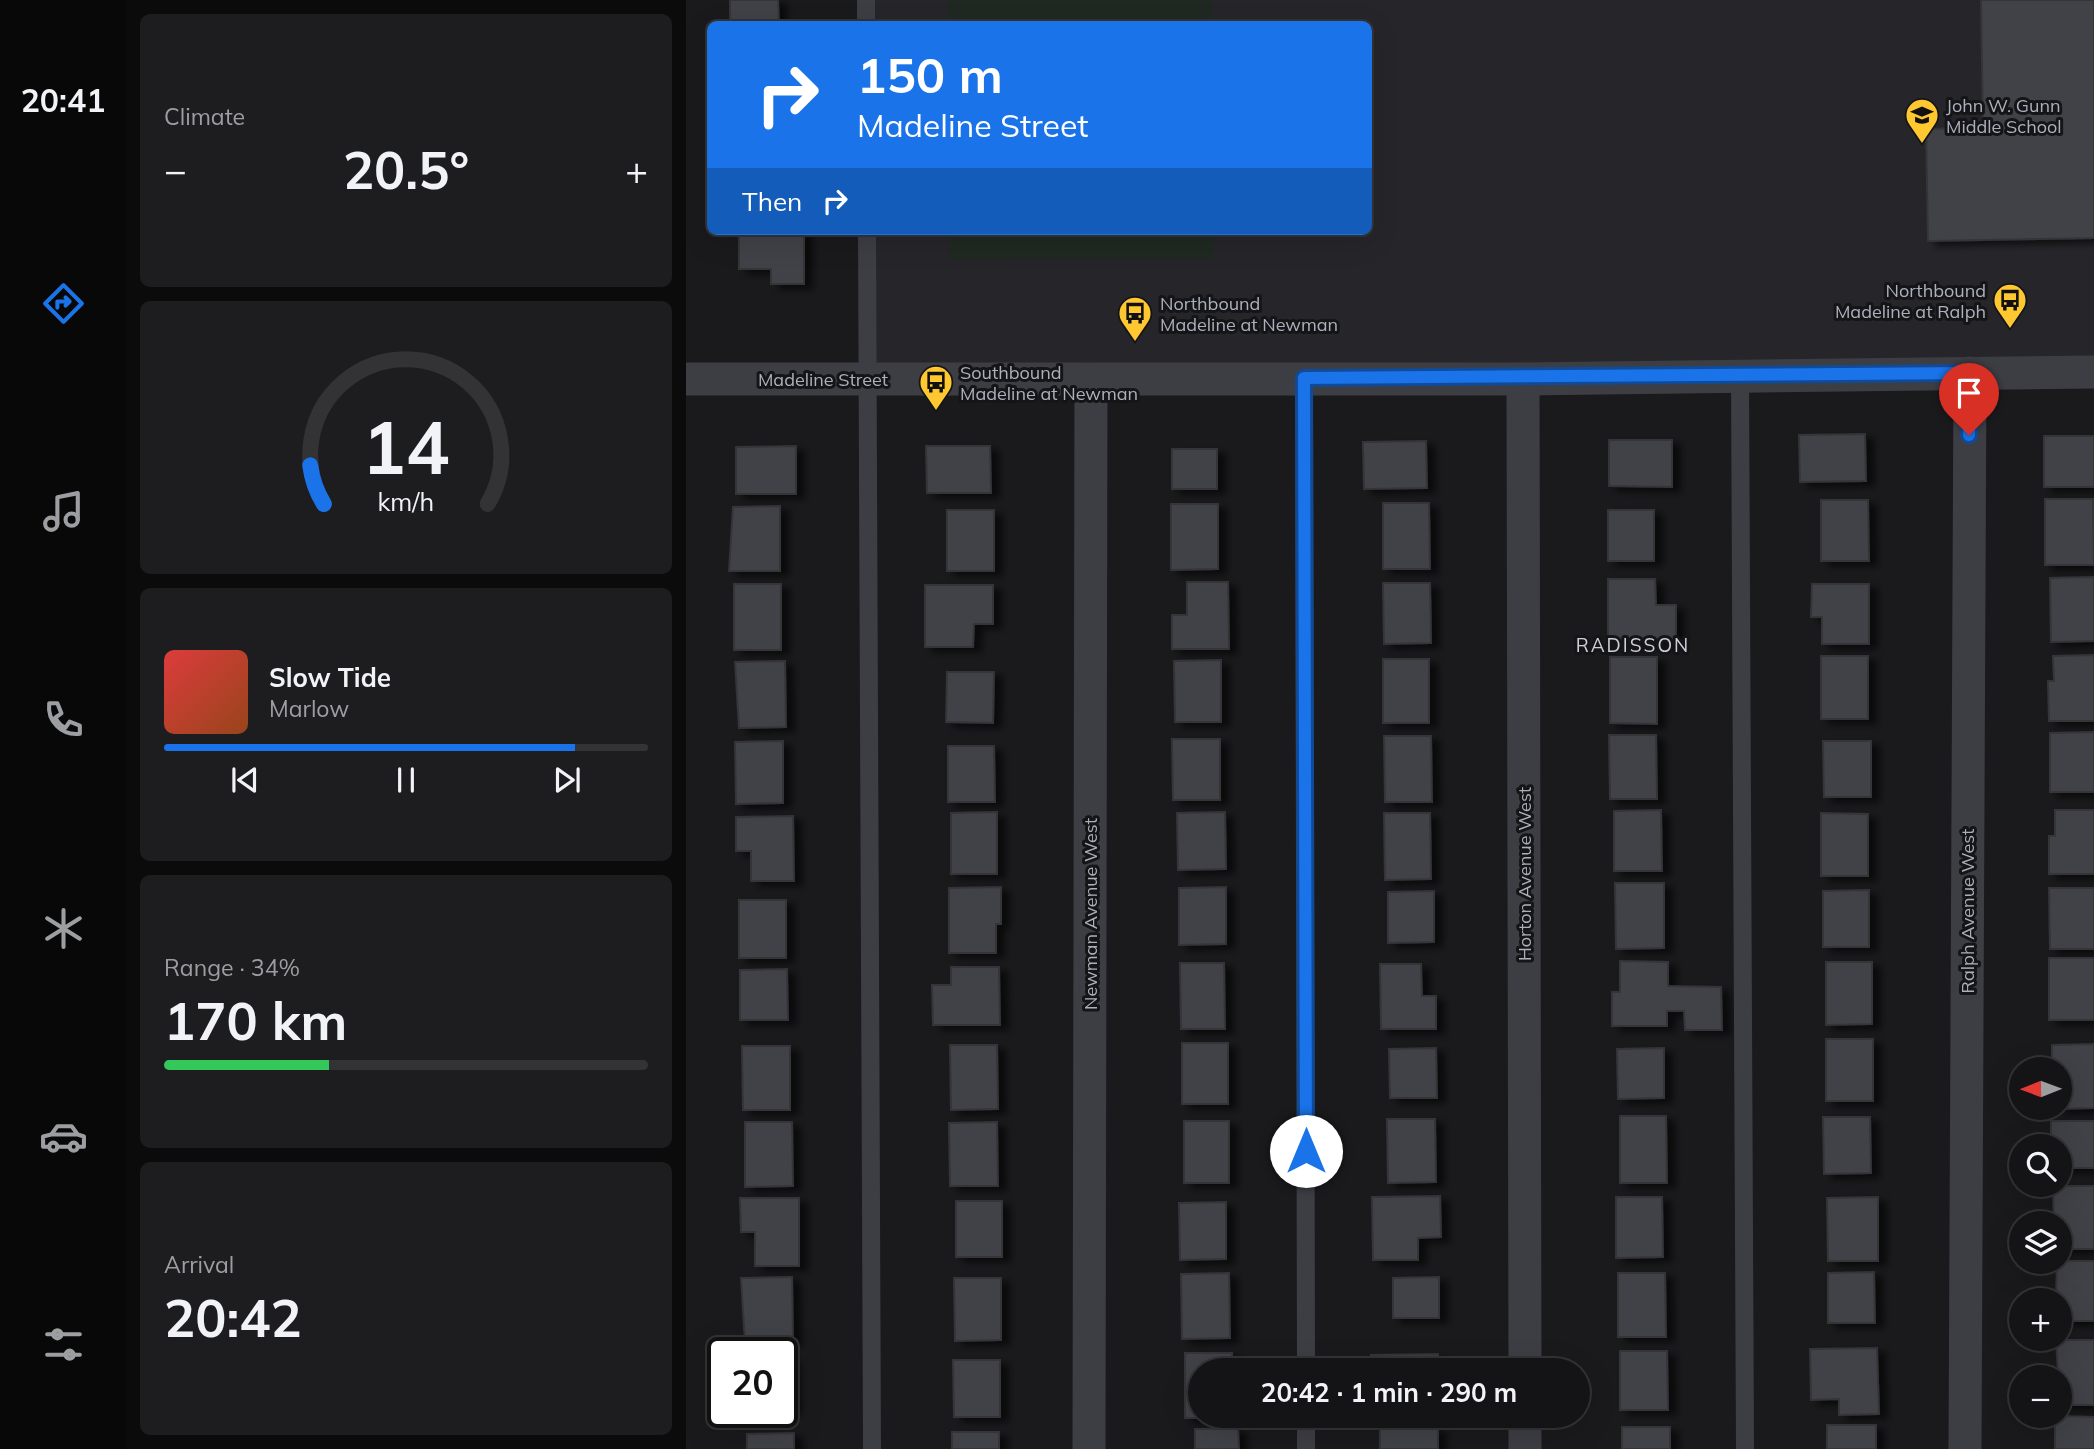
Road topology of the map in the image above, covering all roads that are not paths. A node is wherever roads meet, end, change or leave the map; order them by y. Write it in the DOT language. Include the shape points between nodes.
graph roads {
  1 [pos="866,0"];
  2 [pos="866,21"];
  3 [pos="867,235"];
  4 [pos="2094,372"];
  5 [pos="1970,373"];
  6 [pos="1740,377"];
  7 [pos="1304,378"];
  8 [pos="686,379"];
  9 [pos="869,379"];
  10 [pos="1523,379"];
  11 [pos="1091,380"];
  12 [pos="1306,1358"];
  13 [pos="1525,1358"];
  14 [pos="1306,1428"];
  15 [pos="1525,1428"];
  16 [pos="872,1449"];
  17 [pos="1090,1449"];
  18 [pos="1306,1449"];
  19 [pos="1525,1449"];
  20 [pos="1745,1449"];
  21 [pos="1965,1449"];
  1 -- 2 [label="lane"];
  3 -- 9 [label="lane"];
  4 -- 5 [label="street, Madeline Street"];
  5 -- 6 [label="street, Madeline Street"];
  5 -- 21 [label="street, Ralph Avenue West"];
  6 -- 10 [label="street, Madeline Street"];
  6 -- 20 [label="lane"];
  7 -- 10 [label="street, Madeline Street"];
  7 -- 11 [label="street, Madeline Street"];
  7 -- 12 [label="lane"];
  8 -- 9 [label="street, Madeline Street"];
  9 -- 11 [label="street, Madeline Street"];
  9 -- 16 [label="lane"];
  10 -- 13 [label="street, Horton Avenue West"];
  11 -- 17 [label="street, Newman Avenue West"];
  14 -- 18 [label="lane"];
  15 -- 19 [label="street"];
}
